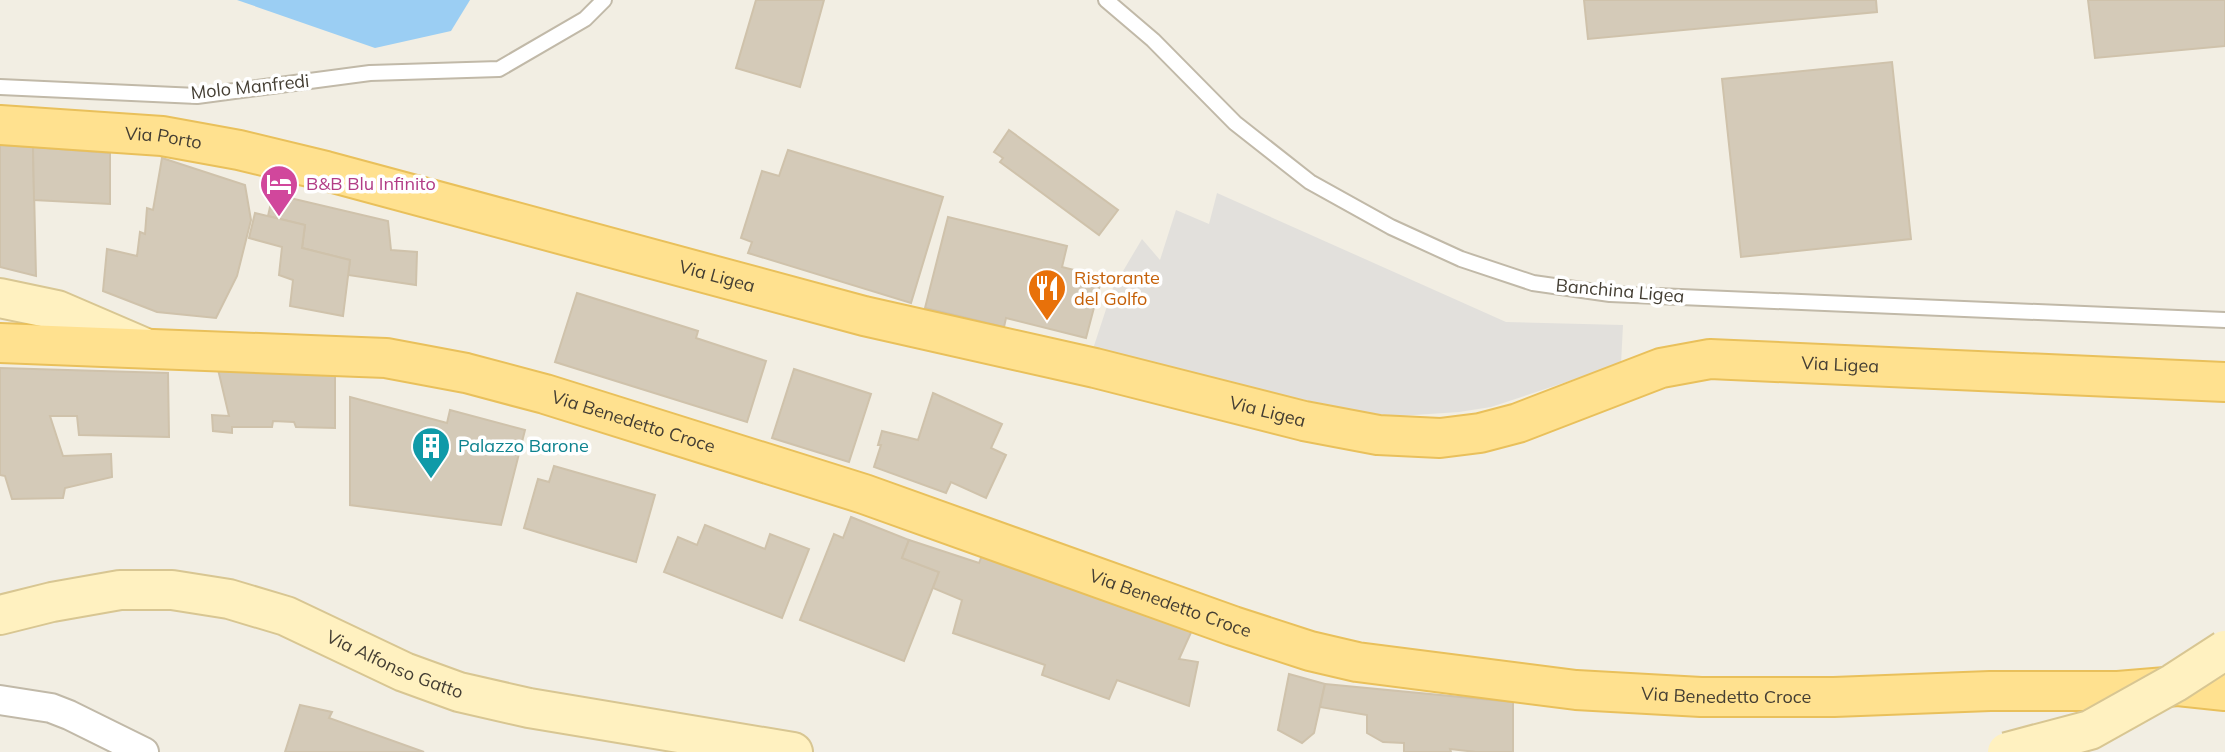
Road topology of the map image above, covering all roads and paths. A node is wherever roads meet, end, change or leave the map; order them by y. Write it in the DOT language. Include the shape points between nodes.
graph roads {
  1 [pos="604,0"];
  2 [pos="1106,0"];
  3 [pos="0,86"];
  4 [pos="0,125"];
  5 [pos="326,171"];
  6 [pos="0,298"];
  7 [pos="2225,320"];
  8 [pos="0,343"];
  9 [pos="143,347"];
  10 [pos="2225,382"];
  11 [pos="0,615"];
  12 [pos="2225,650"];
  13 [pos="2225,691"];
  14 [pos="0,700"];
  15 [pos="144,752"];
  16 [pos="793,752"];
  17 [pos="2007,752"];
  1 -- 3 [label="lane, Molo Manfredi" via="586,19 499,69 370,73 197,96"];
  2 -- 7 [label="lane, Banchina Ligea" via="1235,123 1310,182 1461,259 1533,283 1610,294"];
  4 -- 5 [label="main road, Via Porto" via="162,136"];
  5 -- 10 [label="main road, Via Ligea" via="864,316 1378,435 1440,438 1480,433 1661,368 1710,359"];
  6 -- 9 [label="main road" via="57,310"];
  8 -- 9 [label="main road, Via Benedetto Croce"];
  9 -- 13 [label="main road, Via Benedetto Croce" via="386,358 480,377 864,494 1222,623 1357,662 1576,690 1701,697 2118,691 2178,686"];
  11 -- 16 [label="main road, Via Alfonso Gatto" via="120,590 172,590 229,599 286,616 404,672 459,692"];
  12 -- 17 [label="main road, bridge" via="2090,730"];
  14 -- 15 [label="street" via="51,708"];
}
